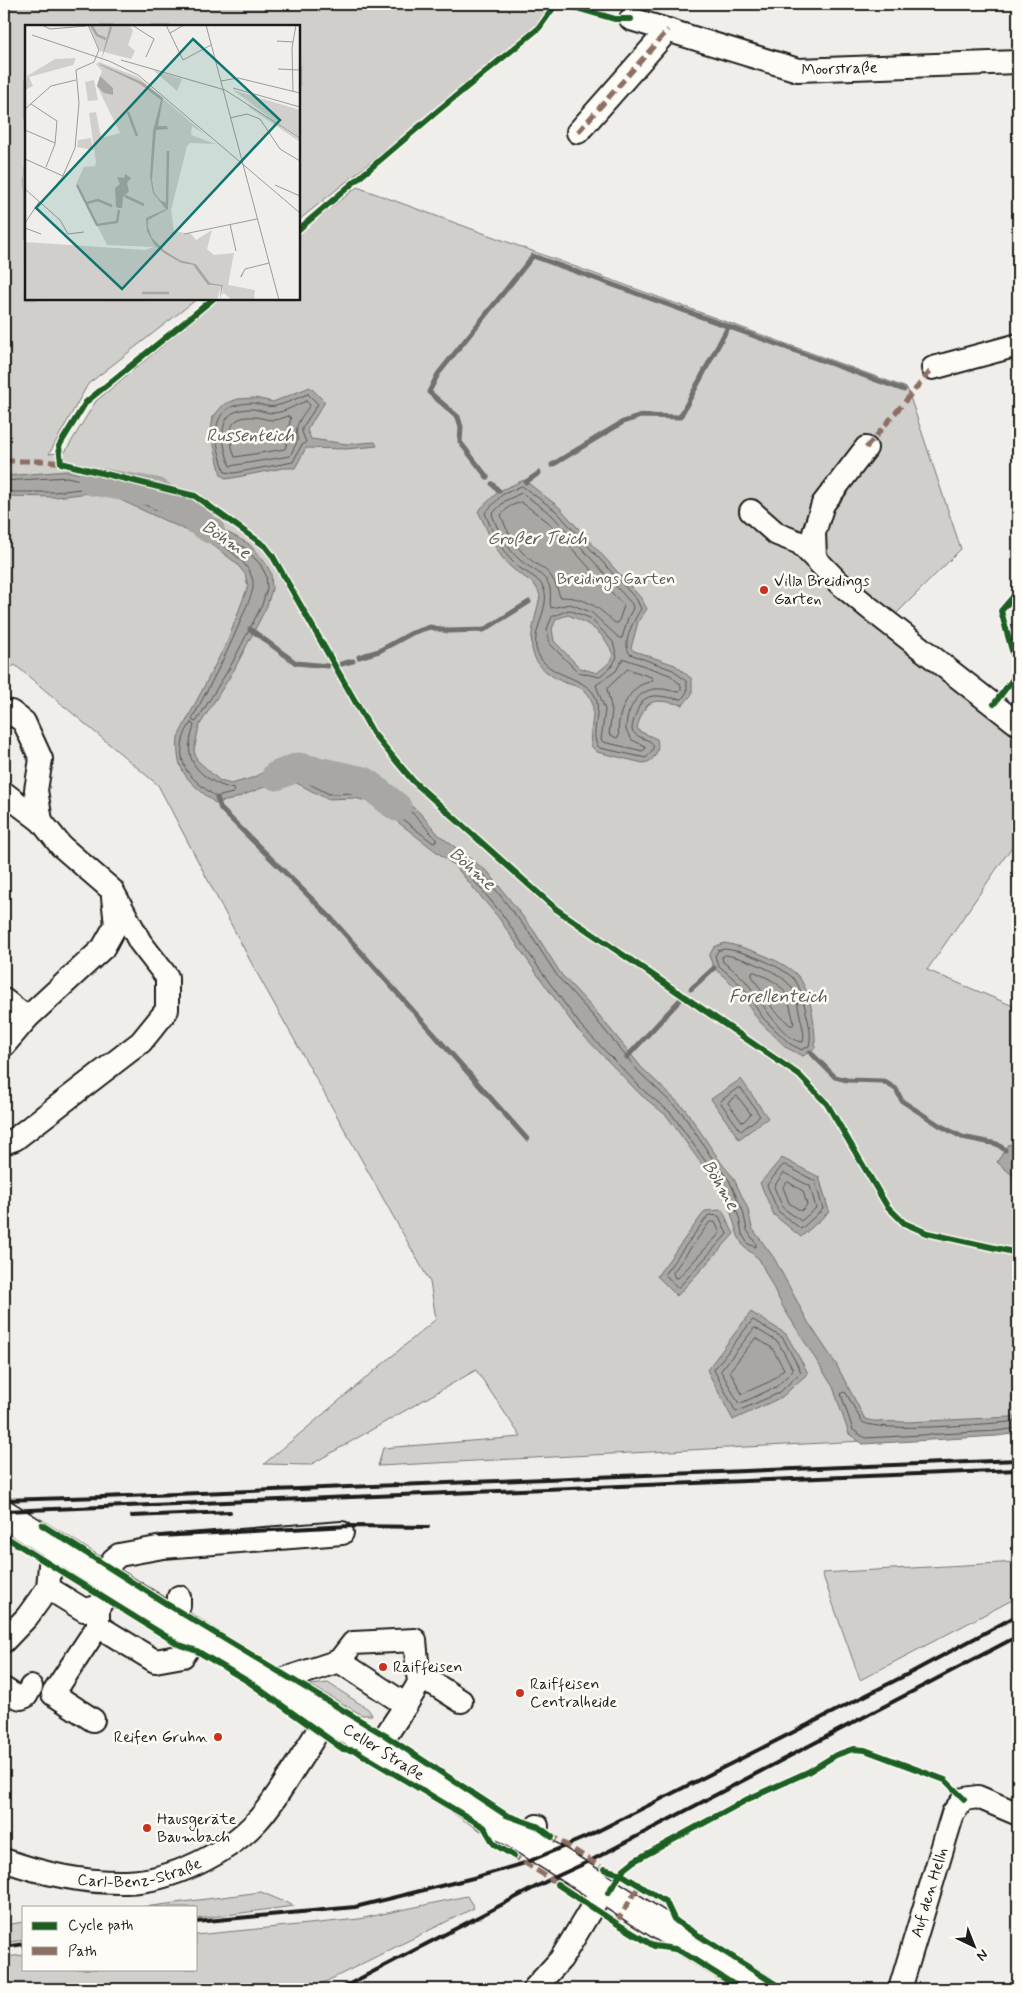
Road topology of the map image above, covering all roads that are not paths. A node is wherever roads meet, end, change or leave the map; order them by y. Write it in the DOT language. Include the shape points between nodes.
graph roads {
  1 [pos="631,19"];
  2 [pos="668,30"];
  3 [pos="1018,62"];
  4 [pos="578,132"];
  5 [pos="1018,345"];
  6 [pos="933,368"];
  7 [pos="866,448"];
  8 [pos="751,511"];
  9 [pos="815,557"];
  10 [pos="4,716"];
  11 [pos="1018,724"];
  12 [pos="4,793"];
  13 [pos="41,821"];
  14 [pos="112,890"];
  15 [pos="4,1000"];
  16 [pos="27,1018"];
  17 [pos="4,1046"];
  18 [pos="4,1143"];
  19 [pos="4,1514"];
  20 [pos="342,1533"];
  21 [pos="60,1550"];
  22 [pos="108,1580"];
  23 [pos="48,1588"];
  24 [pos="88,1616"];
  25 [pos="196,1636"];
  26 [pos="4,1641"];
  27 [pos="330,1664"];
  28 [pos="272,1683"];
  29 [pos="419,1683"];
  30 [pos="31,1687"];
  31 [pos="4,1689"];
  32 [pos="461,1701"];
  33 [pos="402,1711"];
  34 [pos="326,1717"];
  35 [pos="94,1720"];
  36 [pos="377,1749"];
  37 [pos="1018,1814"];
  38 [pos="4,1860"];
  39 [pos="603,1890"];
  40 [pos="534,1989"];
  41 [pos="762,1989"];
  42 [pos="900,1989"];
  1 -- 2 [label="street, Moorstraße"];
  2 -- 3 [label="street, Moorstraße" via="798,70"];
  2 -- 4 [label="street"];
  5 -- 6 [label="street"];
  7 -- 9 [label="street" via="823,504 814,533"];
  8 -- 9 [label="street" via="777,534 800,542"];
  9 -- 11 [label="street" via="868,607"];
  10 -- 13 [label="street" via="12,712 24,722 41,759 36,790"];
  12 -- 13 [label="street"];
  13 -- 14 [label="street" via="61,846"];
  14 -- 16 [label="street" via="116,925 103,948"];
  14 -- 18 [label="street" via="140,942 167,977 167,1010 141,1042 15,1139"];
  15 -- 16 [label="street"];
  16 -- 17 [label="street"];
  19 -- 21 [label="main road, Celler Straße"];
  20 -- 22 [label="street" via="163,1547 119,1555 113,1560"];
  21 -- 22 [label="main road, Celler Straße"];
  21 -- 23 [label="street" via="50,1565"];
  22 -- 24 [label="street"];
  22 -- 25 [label="main road, Celler Straße" via="175,1608"];
  23 -- 24 [label="street"];
  23 -- 26 [label="street"];
  24 -- 25 [label="street" via="154,1661 183,1656"];
  24 -- 35 [label="street" via="53,1694"];
  25 -- 28 [label="main road, Celler Straße"];
  27 -- 28 [label="street"];
  27 -- 29 [label="street" via="353,1643 415,1640"];
  27 -- 33 [label="street"];
  28 -- 34 [label="main road, Celler Straße"];
  29 -- 32 [label="street" via="431,1682"];
  29 -- 33 [label="street"];
  30 -- 31 [label="street" via="21,1698"];
  33 -- 36 [label="street"];
  34 -- 36 [label="main road, Celler Straße"];
  34 -- 38 [label="street, Carl-Benz-Straße" via="268,1808 239,1838 216,1855 174,1873 128,1882 89,1881 49,1874"];
  36 -- 39 [label="main road, Celler Straße" via="531,1833"];
  37 -- 42 [label="street, Auf den Helln" via="978,1797 964,1799 953,1813"];
  39 -- 40 [label="street" via="561,1958"];
  39 -- 41 [label="main road, Celler Straße"];
}
